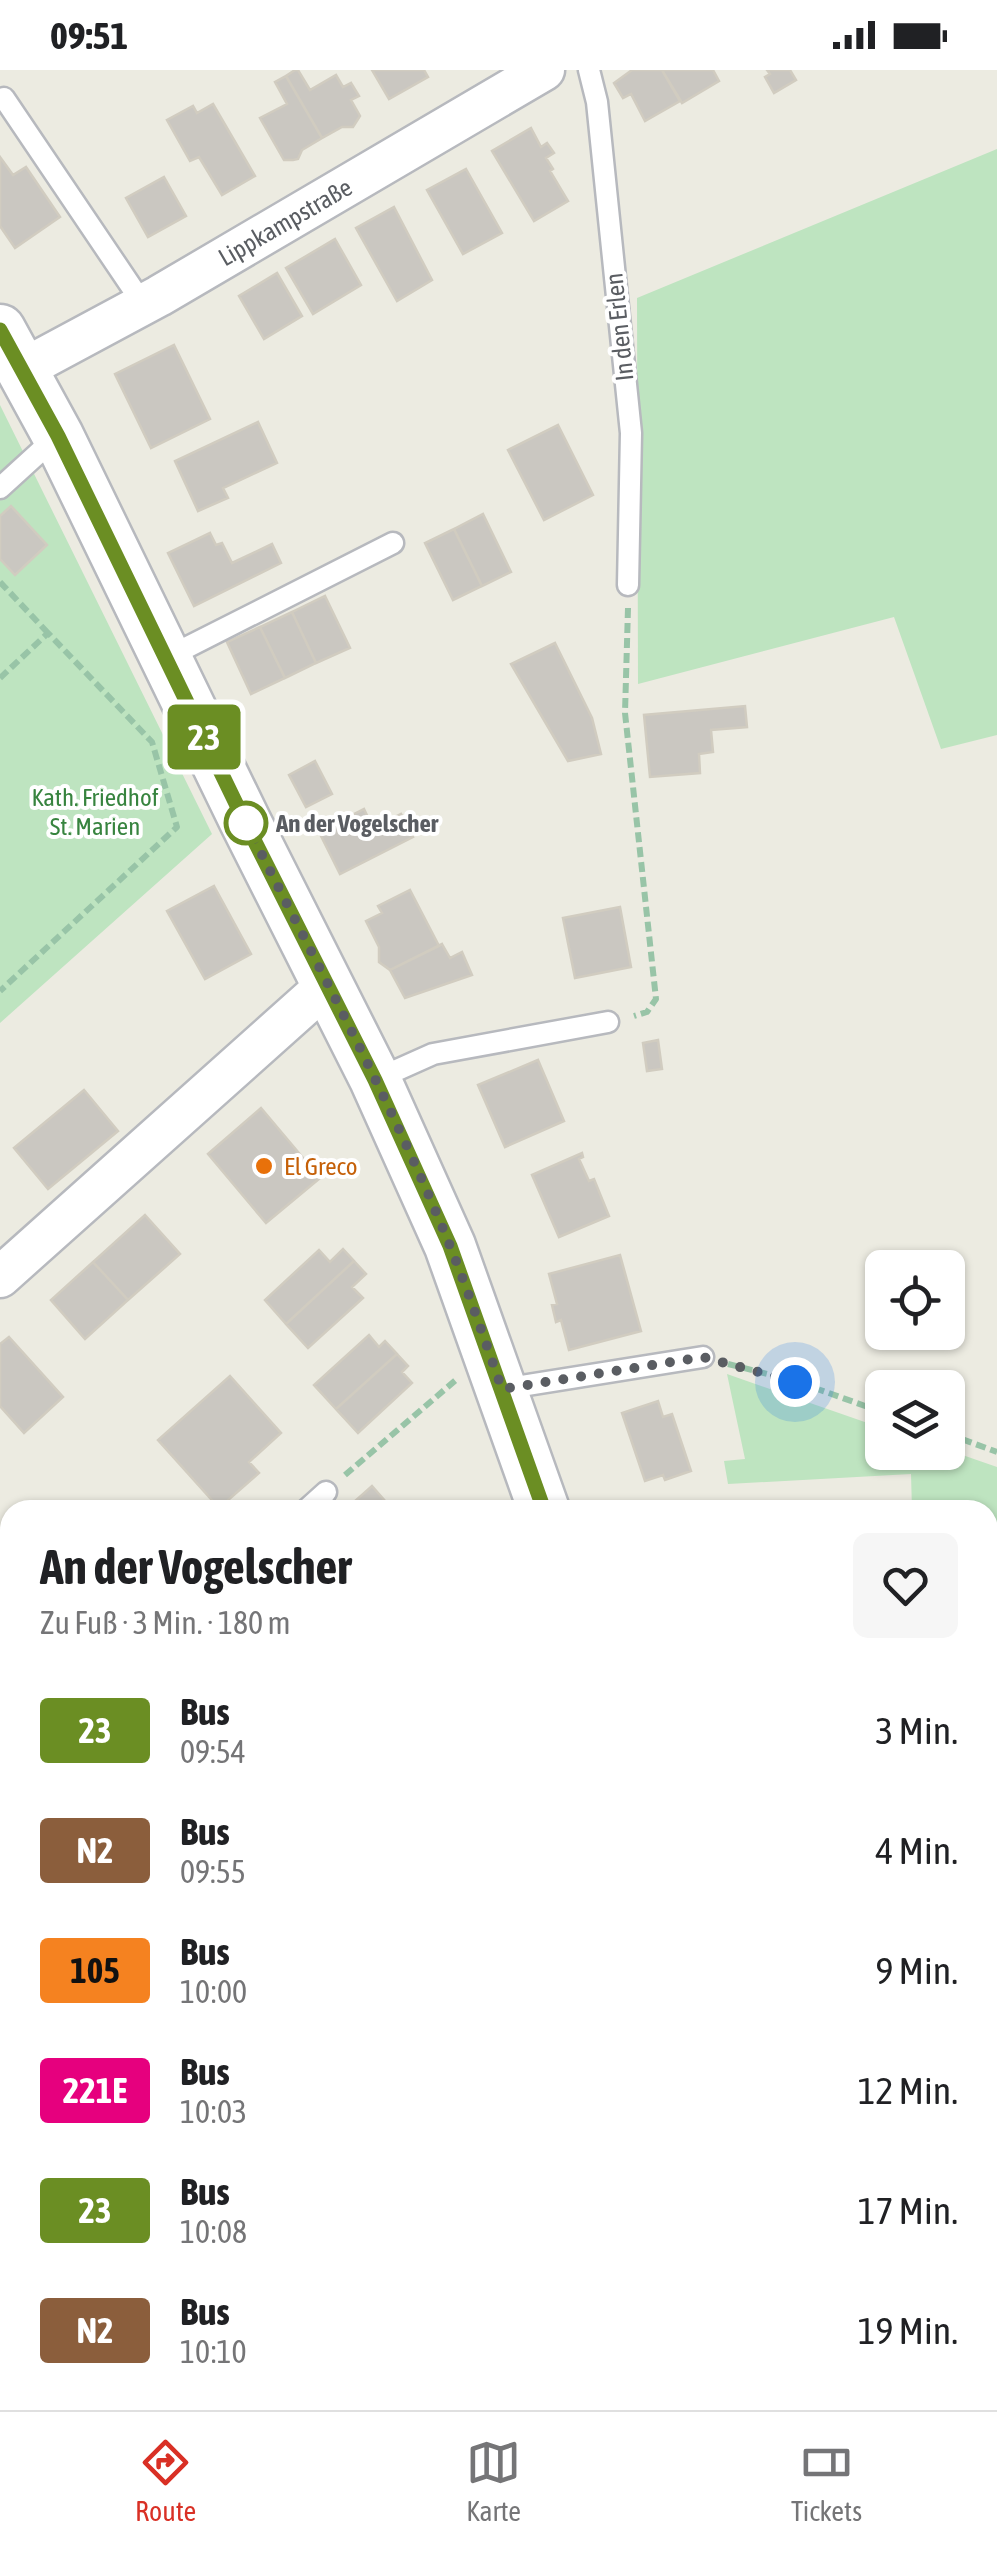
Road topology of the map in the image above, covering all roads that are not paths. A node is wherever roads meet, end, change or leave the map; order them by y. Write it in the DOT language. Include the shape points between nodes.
graph roads {
  1 [pos="544,70"];
  2 [pos="590,70"];
  3 [pos="0,100"];
  4 [pos="142,304"];
  5 [pos="11,349"];
  6 [pos="58,436"];
  7 [pos="0,488"];
  8 [pos="393,543"];
  9 [pos="628,586"];
  10 [pos="166,658"];
  11 [pos="328,984"];
  12 [pos="608,1022"];
  13 [pos="375,1080"];
  14 [pos="0,1277"];
  15 [pos="703,1357"];
  16 [pos="496,1371"];
  17 [pos="326,1492"];
  18 [pos="317,1500"];
  19 [pos="541,1500"];
  1 -- 4 [label="street, Lippkampstraße"];
  2 -- 9 [label="lane, In den Erlen" via="631,433"];
  3 -- 4 [label="lane"];
  4 -- 5 [label="street, Lippkampstraße"];
  5 -- 6 [label="street"];
  6 -- 7 [label="lane"];
  6 -- 10 [label="street"];
  8 -- 10 [label="lane"];
  10 -- 11 [label="street"];
  11 -- 13 [label="street"];
  11 -- 14 [label="street"];
  12 -- 13 [label="lane" via="433,1054"];
  13 -- 16 [label="street" via="450,1246"];
  15 -- 16 [label="lane"];
  16 -- 19 [label="street"];
  17 -- 18 [label="lane"];
}
